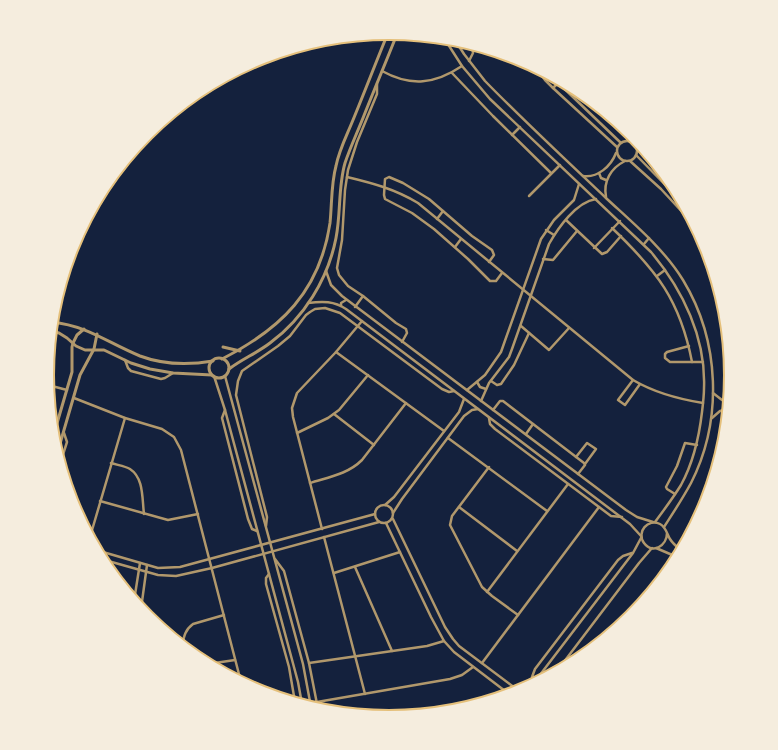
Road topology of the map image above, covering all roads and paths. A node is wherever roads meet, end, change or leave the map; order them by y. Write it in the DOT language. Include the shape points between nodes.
graph roads {
  1 [pos="385,40"];
  2 [pos="395,40"];
  3 [pos="449,45"];
  4 [pos="460,47"];
  5 [pos="473,50"];
  6 [pos="378,58"];
  7 [pos="469,61"];
  8 [pos="386,62"];
  9 [pos="462,66"];
  10 [pos="382,70"];
  11 [pos="452,73"];
  12 [pos="543,78"];
  13 [pos="377,83"];
  14 [pos="556,85"];
  15 [pos="553,88"];
  16 [pos="571,94"];
  17 [pos="520,127"];
  18 [pos="512,135"];
  19 [pos="626,141"];
  20 [pos="621,142"];
  21 [pos="629,142"];
  22 [pos="617,147"];
  23 [pos="636,148"];
  24 [pos="616,152"];
  25 [pos="636,155"];
  26 [pos="625,161"];
  27 [pos="630,161"];
  28 [pos="560,165"];
  29 [pos="551,173"];
  30 [pos="599,173"];
  31 [pos="583,176"];
  32 [pos="347,177"];
  33 [pos="606,180"];
  34 [pos="579,183"];
  35 [pos="664,184"];
  36 [pos="384,186"];
  37 [pos="529,196"];
  38 [pos="606,197"];
  39 [pos="596,199"];
  40 [pos="680,209"];
  41 [pos="443,211"];
  42 [pos="437,218"];
  43 [pos="566,220"];
  44 [pos="620,221"];
  45 [pos="338,226"];
  46 [pos="343,226"];
  47 [pos="612,228"];
  48 [pos="546,230"];
  49 [pos="577,231"];
  50 [pos="554,235"];
  51 [pos="621,236"];
  52 [pos="649,238"];
  53 [pos="461,239"];
  54 [pos="644,244"];
  55 [pos="455,247"];
  56 [pos="594,248"];
  57 [pos="543,259"];
  58 [pos="489,262"];
  59 [pos="326,270"];
  60 [pos="665,270"];
  61 [pos="502,274"];
  62 [pos="657,276"];
  63 [pos="523,290"];
  64 [pos="363,296"];
  65 [pos="530,296"];
  66 [pos="346,300"];
  67 [pos="308,303"];
  68 [pos="341,306"];
  69 [pos="355,307"];
  70 [pos="362,321"];
  71 [pos="58,323"];
  72 [pos="380,325"];
  73 [pos="521,326"];
  74 [pos="358,327"];
  75 [pos="569,328"];
  76 [pos="84,329"];
  77 [pos="376,332"];
  78 [pos="57,333"];
  79 [pos="529,333"];
  80 [pos="97,334"];
  81 [pos="73,342"];
  82 [pos="402,342"];
  83 [pos="689,346"];
  84 [pos="223,347"];
  85 [pos="94,349"];
  86 [pos="240,350"];
  87 [pos="336,352"];
  88 [pos="124,359"];
  89 [pos="222,359"];
  90 [pos="213,361"];
  91 [pos="692,362"];
  92 [pos="703,362"];
  93 [pos="229,369"];
  94 [pos="72,372"];
  95 [pos="173,373"];
  96 [pos="80,375"];
  97 [pos="368,375"];
  98 [pos="213,376"];
  99 [pos="225,376"];
  100 [pos="633,380"];
  101 [pos="491,381"];
  102 [pos="477,382"];
  103 [pos="640,384"];
  104 [pos="55,387"];
  105 [pos="486,389"];
  106 [pos="67,390"];
  107 [pos="467,390"];
  108 [pos="454,391"];
  109 [pos="713,393"];
  110 [pos="74,398"];
  111 [pos="464,399"];
  112 [pos="723,399"];
  113 [pos="481,401"];
  114 [pos="406,403"];
  115 [pos="703,403"];
  116 [pos="478,409"];
  117 [pos="225,410"];
  118 [pos="493,410"];
  119 [pos="239,411"];
  120 [pos="722,411"];
  121 [pos="235,413"];
  122 [pos="334,414"];
  123 [pos="125,418"];
  124 [pos="490,418"];
  125 [pos="57,421"];
  126 [pos="711,422"];
  127 [pos="533,424"];
  128 [pos="444,431"];
  129 [pos="64,432"];
  130 [pos="297,433"];
  131 [pos="526,434"];
  132 [pos="448,438"];
  133 [pos="61,443"];
  134 [pos="697,445"];
  135 [pos="374,446"];
  136 [pos="63,454"];
  137 [pos="576,457"];
  138 [pos="111,463"];
  139 [pos="585,465"];
  140 [pos="489,467"];
  141 [pos="578,474"];
  142 [pos="310,483"];
  143 [pos="568,484"];
  144 [pos="675,494"];
  145 [pos="100,501"];
  146 [pos="385,505"];
  147 [pos="460,506"];
  148 [pos="599,507"];
  149 [pos="547,511"];
  150 [pos="393,513"];
  151 [pos="144,514"];
  152 [pos="198,514"];
  153 [pos="375,514"];
  154 [pos="622,517"];
  155 [pos="392,519"];
  156 [pos="379,522"];
  157 [pos="654,522"];
  158 [pos="386,524"];
  159 [pos="266,526"];
  160 [pos="664,527"];
  161 [pos="92,529"];
  162 [pos="322,529"];
  163 [pos="257,531"];
  164 [pos="667,533"];
  165 [pos="324,537"];
  166 [pos="641,537"];
  167 [pos="270,543"];
  168 [pos="261,546"];
  169 [pos="677,546"];
  170 [pos="652,548"];
  171 [pos="656,548"];
  172 [pos="272,551"];
  173 [pos="517,551"];
  174 [pos="400,552"];
  175 [pos="105,553"];
  176 [pos="264,553"];
  177 [pos="632,553"];
  178 [pos="671,555"];
  179 [pos="274,558"];
  180 [pos="210,560"];
  181 [pos="110,561"];
  182 [pos="140,563"];
  183 [pos="147,566"];
  184 [pos="355,567"];
  185 [pos="212,568"];
  186 [pos="139,570"];
  187 [pos="146,572"];
  188 [pos="269,573"];
  189 [pos="334,573"];
  190 [pos="487,592"];
  191 [pos="135,594"];
  192 [pos="142,601"];
  193 [pos="224,615"];
  194 [pos="518,615"];
  195 [pos="183,640"];
  196 [pos="444,641"];
  197 [pos="392,651"];
  198 [pos="355,656"];
  199 [pos="566,659"];
  200 [pos="236,660"];
  201 [pos="217,663"];
  202 [pos="309,663"];
  203 [pos="482,663"];
  204 [pos="473,667"];
  205 [pos="542,673"];
  206 [pos="240,674"];
  207 [pos="533,677"];
  208 [pos="512,686"];
  209 [pos="503,690"];
  210 [pos="365,694"];
  211 [pos="294,696"];
  212 [pos="301,699"];
  213 [pos="310,701"];
  214 [pos="317,702"];
  1 -- 6 [label="street"];
  2 -- 8 [label="street"];
  3 -- 9 [label="street"];
  4 -- 7 [label="street"];
  5 -- 7 [label="street"];
  6 -- 8 [label="street"];
  6 -- 86 [label="street" via="336,165 327,236 312,278 291,310 271,330"];
  7 -- 31 [label="street" via="500,97"];
  8 -- 10 [label="street"];
  9 -- 11 [label="street"];
  9 -- 17 [label="street" via="485,94"];
  10 -- 11 [label="street" via="395,78 418,82 441,78"];
  10 -- 13 [label="street"];
  11 -- 18 [label="street"];
  12 -- 15 [label="street"];
  13 -- 32 [label="street" via="377,94 352,157"];
  13 -- 45 [label="street" via="345,163 340,188"];
  14 -- 15 [label="street"];
  15 -- 22 [label="street"];
  16 -- 20 [label="street"];
  17 -- 18 [label="street"];
  17 -- 28 [label="street"];
  18 -- 29 [label="street"];
  19 -- 20 [label="street"];
  19 -- 21 [label="street"];
  20 -- 22 [label="street"];
  22 -- 24 [label="street"];
  23 -- 25 [label="street"];
  24 -- 26 [label="street" via="618,157"];
  24 -- 30 [label="street" via="610,164"];
  25 -- 27 [label="street"];
  25 -- 35 [label="street"];
  26 -- 27 [label="street"];
  26 -- 33 [label="street" via="609,174"];
  27 -- 40 [label="street"];
  28 -- 29 [label="street"];
  28 -- 34 [label="street"];
  29 -- 37 [label="street"];
  30 -- 31 [label="street"];
  30 -- 33 [label="street" via="601,178"];
  31 -- 38 [label="street"];
  32 -- 36 [label="street"];
  32 -- 46 [label="street"];
  33 -- 38 [label="street"];
  34 -- 39 [label="street"];
  34 -- 48 [label="street" via="574,200"];
  36 -- 41 [label="street" via="386,178 389,177 421,194"];
  36 -- 42 [label="street" via="407,196"];
  36 -- 55 [label="street" via="387,200 412,213"];
  38 -- 52 [label="street"];
  39 -- 43 [label="street" via="583,203"];
  39 -- 44 [label="street"];
  41 -- 42 [label="street"];
  41 -- 58 [label="street" via="492,250 494,255"];
  42 -- 53 [label="street"];
  43 -- 49 [label="street"];
  43 -- 50 [label="street"];
  44 -- 47 [label="street"];
  44 -- 54 [label="street"];
  45 -- 46 [label="street"];
  45 -- 59 [label="street"];
  46 -- 64 [label="street" via="337,268 343,282"];
  47 -- 51 [label="street"];
  47 -- 56 [label="street"];
  48 -- 50 [label="street"];
  48 -- 63 [label="street"];
  49 -- 56 [label="street"];
  49 -- 57 [label="street" via="553,260"];
  50 -- 57 [label="street"];
  51 -- 56 [label="street" via="605,254 600,254"];
  51 -- 62 [label="street"];
  52 -- 54 [label="street"];
  52 -- 109 [label="street" via="680,276 699,312 709,346"];
  53 -- 55 [label="street"];
  53 -- 58 [label="street"];
  54 -- 60 [label="street"];
  55 -- 61 [label="street" via="490,281 496,281"];
  57 -- 65 [label="street"];
  58 -- 61 [label="street"];
  59 -- 66 [label="street" via="331,285"];
  59 -- 67 [label="street"];
  60 -- 62 [label="street"];
  60 -- 92 [label="street" via="688,308"];
  61 -- 63 [label="street"];
  62 -- 83 [label="street" via="678,312"];
  63 -- 65 [label="street"];
  63 -- 102 [label="street" via="501,352 490,369"];
  64 -- 69 [label="street"];
  64 -- 82 [label="street" via="406,329 407,333"];
  65 -- 73 [label="street"];
  65 -- 75 [label="street"];
  66 -- 68 [label="street"];
  66 -- 69 [label="street"];
  67 -- 68 [label="street" via="327,301"];
  67 -- 93 [label="street" via="278,336"];
  68 -- 70 [label="street"];
  69 -- 72 [label="street"];
  70 -- 74 [label="street"];
  70 -- 77 [label="street"];
  71 -- 76 [label="street"];
  72 -- 77 [label="street"];
  72 -- 82 [label="street"];
  73 -- 79 [label="street"];
  73 -- 101 [label="street" via="508,357"];
  74 -- 87 [label="street"];
  74 -- 108 [label="street" via="442,389"];
  74 -- 119 [label="street" via="340,313 330,309 320,308 310,312 290,336 242,370 236,395"];
  75 -- 79 [label="street" via="549,350"];
  75 -- 100 [label="street"];
  76 -- 80 [label="street"];
  76 -- 81 [label="street"];
  77 -- 108 [label="street"];
  78 -- 81 [label="street"];
  79 -- 101 [label="street" via="516,362 501,384"];
  80 -- 85 [label="street"];
  80 -- 90 [label="street" via="159,362 189,364"];
  81 -- 85 [label="street" via="85,350"];
  81 -- 94 [label="street"];
  82 -- 107 [label="street"];
  83 -- 91 [label="street"];
  83 -- 91 [label="street" via="667,352 664,357 668,361"];
  84 -- 86 [label="street"];
  85 -- 88 [label="street" via="110,352"];
  85 -- 96 [label="street"];
  86 -- 89 [label="street"];
  87 -- 97 [label="street"];
  87 -- 130 [label="street" via="297,393 292,408"];
  88 -- 95 [label="street" via="150,369"];
  88 -- 95 [label="street" via="131,371 161,379"];
  89 -- 90 [label="street"];
  89 -- 93 [label="street"];
  90 -- 98 [label="street" via="210,366"];
  91 -- 92 [label="street"];
  92 -- 115 [label="street"];
  93 -- 99 [label="street"];
  94 -- 96 [label="street"];
  94 -- 106 [label="street"];
  95 -- 98 [label="street"];
  96 -- 110 [label="street"];
  97 -- 114 [label="street"];
  97 -- 122 [label="street"];
  98 -- 99 [label="street"];
  98 -- 117 [label="street"];
  99 -- 121 [label="street"];
  100 -- 103 [label="street"];
  100 -- 103 [label="street" via="618,400 625,405"];
  101 -- 105 [label="street"];
  102 -- 105 [label="street" via="480,388"];
  102 -- 107 [label="street"];
  103 -- 115 [label="street" via="665,395"];
  104 -- 106 [label="street"];
  105 -- 113 [label="street"];
  106 -- 125 [label="street"];
  107 -- 113 [label="street"];
  108 -- 111 [label="street"];
  109 -- 112 [label="street"];
  109 -- 126 [label="street"];
  110 -- 123 [label="street"];
  110 -- 129 [label="street"];
  111 -- 116 [label="street"];
  111 -- 128 [label="street" via="462,407"];
  113 -- 118 [label="street"];
  114 -- 128 [label="street"];
  114 -- 135 [label="street"];
  115 -- 134 [label="street"];
  116 -- 124 [label="street"];
  116 -- 132 [label="street" via="464,416"];
  117 -- 163 [label="street"];
  117 -- 163 [label="street" via="222,418 248,519 252,529"];
  118 -- 127 [label="street" via="500,401 503,401"];
  118 -- 131 [label="street"];
  119 -- 121 [label="street"];
  119 -- 159 [label="street" via="267,517"];
  120 -- 126 [label="street" via="713,416"];
  121 -- 159 [label="street"];
  122 -- 130 [label="street"];
  122 -- 135 [label="street"];
  123 -- 138 [label="street"];
  123 -- 152 [label="street" via="162,429 174,437 181,450"];
  124 -- 143 [label="street" via="492,427"];
  124 -- 154 [label="street"];
  126 -- 160 [label="street" via="701,459 691,483"];
  127 -- 131 [label="street"];
  127 -- 137 [label="street"];
  128 -- 146 [label="street" via="394,497"];
  129 -- 133 [label="street"];
  129 -- 136 [label="street" via="67,442"];
  130 -- 142 [label="street"];
  131 -- 141 [label="street"];
  132 -- 140 [label="street"];
  132 -- 150 [label="street"];
  134 -- 144 [label="street" via="686,475"];
  134 -- 144 [label="street" via="685,443 666,487"];
  135 -- 142 [label="street" via="362,460 345,473"];
  137 -- 139 [label="street"];
  137 -- 139 [label="street" via="587,442 596,449"];
  138 -- 145 [label="street"];
  138 -- 151 [label="street" via="131,470 137,476 141,484"];
  139 -- 141 [label="street"];
  140 -- 147 [label="street"];
  140 -- 149 [label="street"];
  141 -- 157 [label="street" via="632,514"];
  142 -- 162 [label="street"];
  143 -- 148 [label="street"];
  143 -- 149 [label="street"];
  144 -- 157 [label="street"];
  145 -- 151 [label="street"];
  145 -- 161 [label="street"];
  146 -- 150 [label="street" via="391,508"];
  146 -- 153 [label="street"];
  147 -- 173 [label="street"];
  147 -- 190 [label="street" via="451,519 451,528 478,581"];
  148 -- 154 [label="street" via="612,516"];
  148 -- 194 [label="street"];
  149 -- 173 [label="street"];
  150 -- 155 [label="street"];
  151 -- 152 [label="street" via="168,520"];
  152 -- 180 [label="street"];
  153 -- 156 [label="street"];
  153 -- 162 [label="street"];
  154 -- 166 [label="street"];
  155 -- 158 [label="street"];
  155 -- 203 [label="street" via="448,633 459,646"];
  156 -- 158 [label="street"];
  156 -- 165 [label="street"];
  157 -- 160 [label="street"];
  157 -- 166 [label="street" via="642,529"];
  158 -- 174 [label="street"];
  159 -- 167 [label="street"];
  160 -- 164 [label="street"];
  162 -- 167 [label="street"];
  163 -- 168 [label="street"];
  164 -- 169 [label="street"];
  164 -- 171 [label="street" via="663,544"];
  165 -- 172 [label="street"];
  165 -- 189 [label="street"];
  166 -- 170 [label="street" via="644,543"];
  166 -- 177 [label="street"];
  167 -- 168 [label="street"];
  167 -- 172 [label="street"];
  168 -- 176 [label="street"];
  168 -- 180 [label="street"];
  170 -- 171 [label="street"];
  170 -- 199 [label="street"];
  171 -- 178 [label="street"];
  172 -- 176 [label="street"];
  172 -- 179 [label="street"];
  173 -- 190 [label="street"];
  174 -- 184 [label="street"];
  174 -- 196 [label="street"];
  175 -- 182 [label="street"];
  176 -- 185 [label="street"];
  176 -- 188 [label="street"];
  177 -- 205 [label="street"];
  177 -- 207 [label="street" via="618,560 535,669"];
  179 -- 202 [label="street" via="284,571"];
  179 -- 213 [label="street" via="306,676"];
  180 -- 183 [label="street" via="175,568"];
  180 -- 185 [label="street"];
  181 -- 186 [label="street"];
  182 -- 183 [label="street"];
  182 -- 186 [label="street"];
  183 -- 187 [label="street"];
  184 -- 189 [label="street"];
  184 -- 197 [label="street"];
  185 -- 187 [label="street" via="176,576"];
  185 -- 193 [label="street"];
  186 -- 187 [label="street"];
  186 -- 191 [label="street"];
  187 -- 192 [label="street"];
  188 -- 211 [label="street" via="266,584"];
  188 -- 212 [label="street"];
  189 -- 198 [label="street"];
  190 -- 194 [label="street"];
  193 -- 195 [label="street" via="193,624 186,630"];
  193 -- 200 [label="street"];
  194 -- 203 [label="street"];
  196 -- 197 [label="street"];
  196 -- 204 [label="street"];
  197 -- 198 [label="street"];
  198 -- 202 [label="street"];
  198 -- 210 [label="street"];
  200 -- 201 [label="street"];
  200 -- 206 [label="street"];
  202 -- 214 [label="street"];
  203 -- 208 [label="street"];
  204 -- 209 [label="street"];
  204 -- 210 [label="street" via="450,679"];
  210 -- 214 [label="street"];
}
